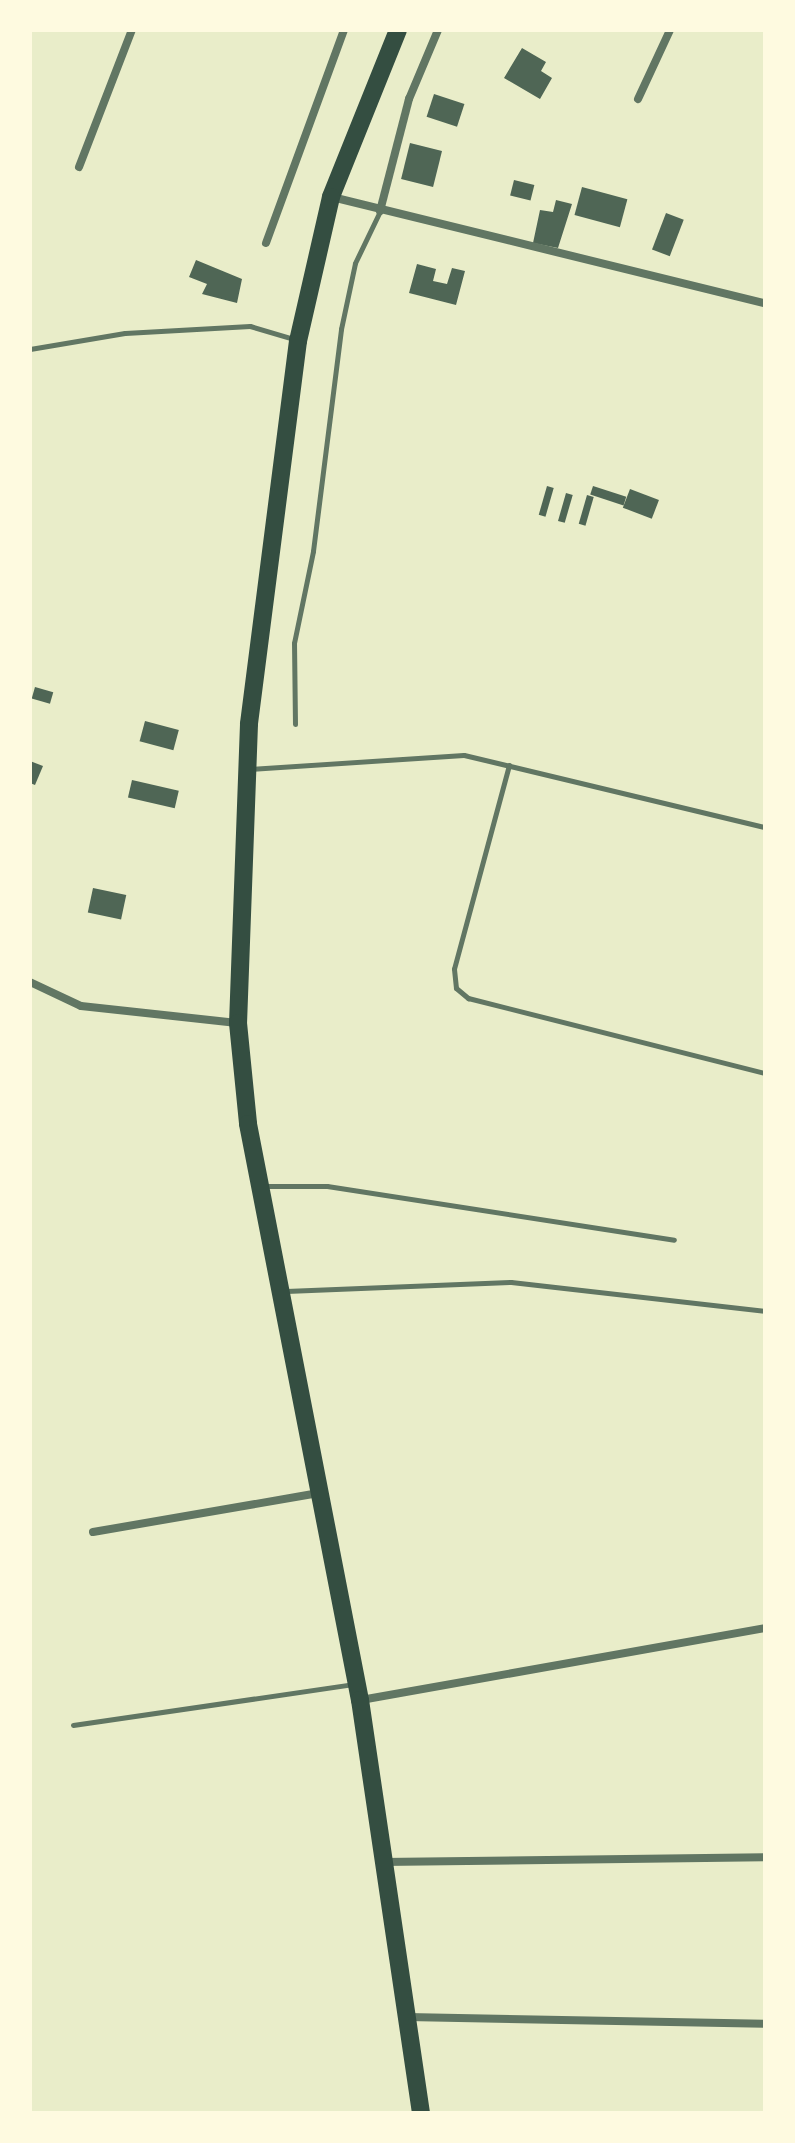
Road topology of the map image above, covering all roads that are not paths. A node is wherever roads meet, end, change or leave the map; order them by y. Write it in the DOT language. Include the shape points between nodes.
graph roads {
  1 [pos="132,30"];
  2 [pos="344,30"];
  3 [pos="398,30"];
  4 [pos="438,30"];
  5 [pos="670,30"];
  6 [pos="638,99"];
  7 [pos="79,167"];
  8 [pos="331,197"];
  9 [pos="380,211"];
  10 [pos="266,243"];
  11 [pos="765,303"];
  12 [pos="298,341"];
  13 [pos="30,349"];
  14 [pos="295,724"];
  15 [pos="509,765"];
  16 [pos="247,769"];
  17 [pos="765,827"];
  18 [pos="30,982"];
  19 [pos="238,1023"];
  20 [pos="765,1073"];
  21 [pos="260,1186"];
  22 [pos="674,1240"];
  23 [pos="281,1291"];
  24 [pos="765,1311"];
  25 [pos="320,1493"];
  26 [pos="93,1532"];
  27 [pos="765,1628"];
  28 [pos="358,1692"];
  29 [pos="73,1725"];
  30 [pos="765,1857"];
  31 [pos="381,1862"];
  32 [pos="406,2017"];
  33 [pos="765,2024"];
  34 [pos="421,2113"];
  1 -- 7 [label="street"];
  2 -- 10 [label="street"];
  3 -- 8 [label="main road"];
  4 -- 9 [label="street" via="409,99"];
  5 -- 6 [label="street"];
  8 -- 9 [label="street"];
  8 -- 12 [label="main road"];
  9 -- 11 [label="street"];
  9 -- 14 [label="lane" via="355,263 341,329 313,551 294,643"];
  12 -- 13 [label="lane" via="250,326 125,333"];
  12 -- 16 [label="main road"];
  15 -- 16 [label="lane" via="418,753"];
  15 -- 17 [label="lane"];
  15 -- 20 [label="lane" via="454,969 456,988 468,998"];
  16 -- 19 [label="main road"];
  18 -- 19 [label="street" via="81,1006 156,1020"];
  19 -- 21 [label="main road"];
  21 -- 22 [label="lane" via="327,1186"];
  21 -- 23 [label="main road"];
  23 -- 24 [label="lane" via="511,1282"];
  23 -- 25 [label="main road"];
  25 -- 26 [label="street"];
  25 -- 28 [label="main road"];
  27 -- 28 [label="street"];
  28 -- 29 [label="lane"];
  28 -- 31 [label="main road"];
  30 -- 31 [label="street"];
  31 -- 32 [label="main road"];
  32 -- 33 [label="street"];
  32 -- 34 [label="main road"];
}
